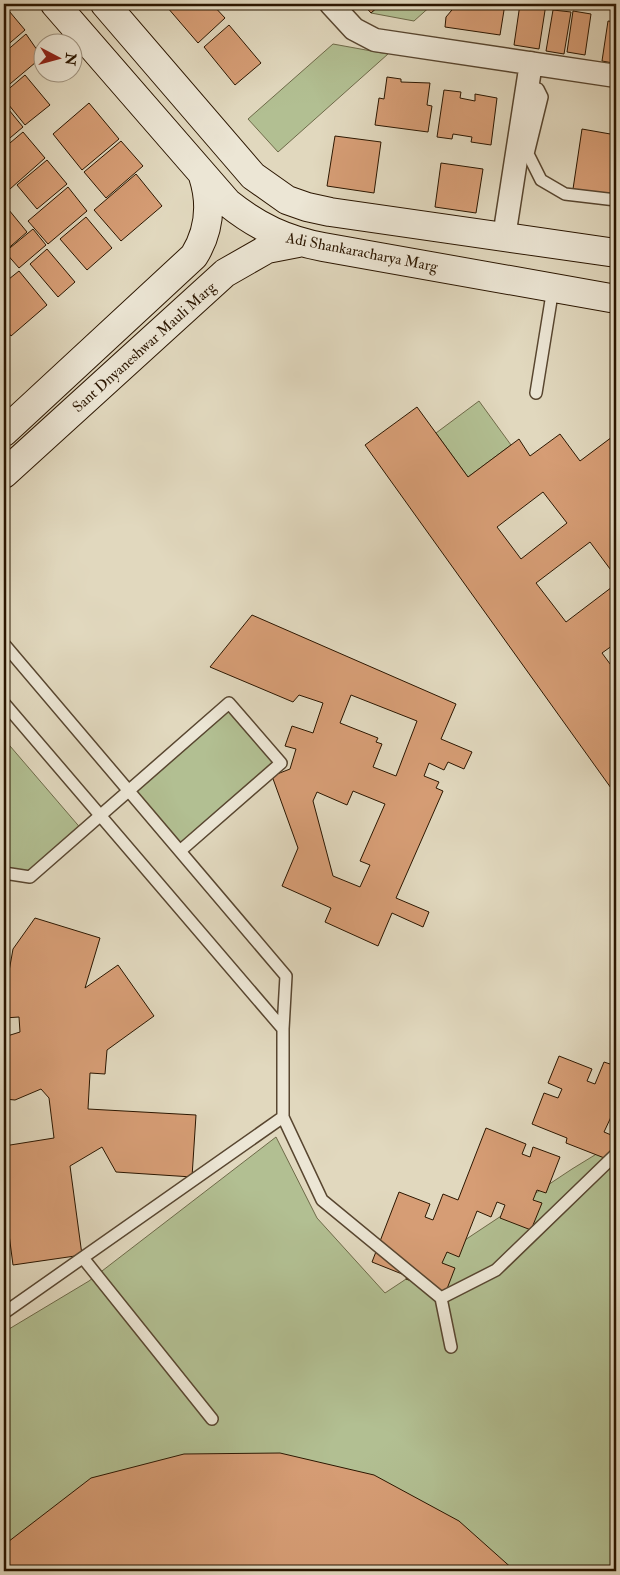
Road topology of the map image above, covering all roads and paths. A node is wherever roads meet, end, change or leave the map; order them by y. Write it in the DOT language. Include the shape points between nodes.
graph roads {
  1 [pos="55,4"];
  2 [pos="104,4"];
  3 [pos="337,6"];
  4 [pos="531,63"];
  5 [pos="616,76"];
  6 [pos="528,87"];
  7 [pos="203,176"];
  8 [pos="616,200"];
  9 [pos="504,237"];
  10 [pos="298,242"];
  11 [pos="616,253"];
  12 [pos="553,288"];
  13 [pos="616,299"];
  14 [pos="536,393"];
  15 [pos="4,432"];
  16 [pos="4,474"];
  17 [pos="4,644"];
  18 [pos="4,703"];
  19 [pos="129,791"];
  20 [pos="100,816"];
  21 [pos="180,851"];
  22 [pos="4,873"];
  23 [pos="283,1029"];
  24 [pos="283,1117"];
  25 [pos="616,1154"];
  26 [pos="83,1258"];
  27 [pos="441,1298"];
  28 [pos="4,1314"];
  29 [pos="451,1347"];
  30 [pos="212,1419"];
  1 -- 7 [label="main road, Adi Shankaracharya Marg"];
  2 -- 9 [label="main road" via="253,176 287,200 330,212"];
  3 -- 4 [label="street" via="354,29 375,40"];
  4 -- 5 [label="street"];
  4 -- 6 [label="street"];
  6 -- 8 [label="lane" via="538,89 542,98 528,154 541,180 565,194"];
  6 -- 9 [label="street"];
  7 -- 10 [label="main road, Adi Shankaracharya Marg" via="248,219 272,233"];
  7 -- 15 [label="main road" via="209,204 208,220 194,256"];
  9 -- 11 [label="main road"];
  10 -- 12 [label="main road, Adi Shankaracharya Marg"];
  10 -- 16 [label="main road, Sant Dnyaneshwar Mauli Marg" via="267,249 225,273"];
  12 -- 13 [label="main road, Adi Shankaracharya Marg"];
  12 -- 14 [label="lane"];
  17 -- 19 [label="lane"];
  18 -- 20 [label="lane"];
  19 -- 20 [label="lane"];
  19 -- 21 [label="lane"];
  19 -- 21 [label="lane" via="229,703 281,763"];
  20 -- 22 [label="lane" via="30,877"];
  20 -- 23 [label="lane"];
  21 -- 23 [label="lane" via="286,976"];
  23 -- 24 [label="lane"];
  24 -- 26 [label="lane"];
  24 -- 27 [label="lane" via="322,1200"];
  25 -- 27 [label="lane" via="496,1270"];
  26 -- 28 [label="lane"];
  26 -- 30 [label="lane"];
  27 -- 29 [label="lane"];
}
